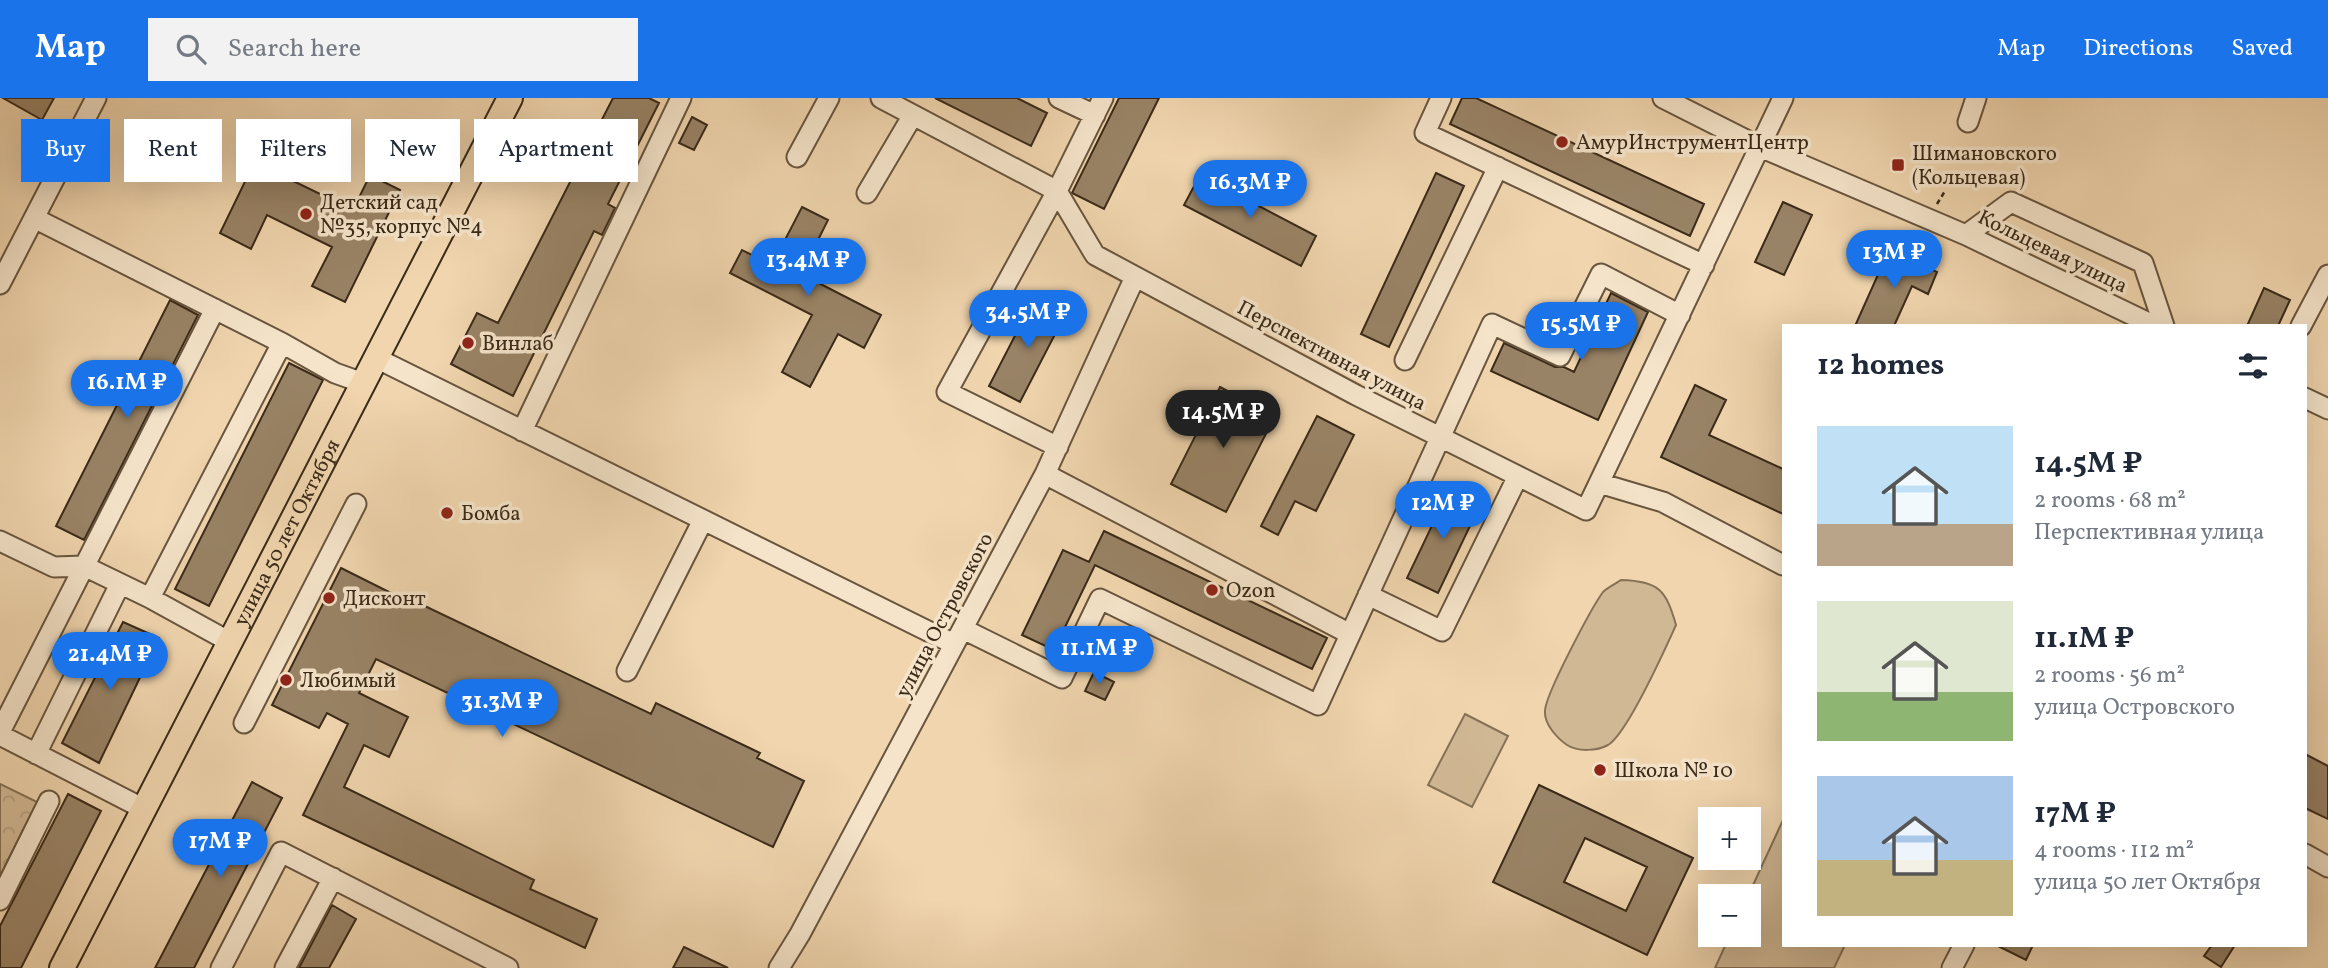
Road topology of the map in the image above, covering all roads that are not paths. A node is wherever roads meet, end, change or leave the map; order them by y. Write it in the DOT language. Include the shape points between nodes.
graph roads {
  1 [pos="96,98"];
  2 [pos="510,98"];
  3 [pos="681,98"];
  4 [pos="829,98"];
  5 [pos="881,98"];
  6 [pos="1059,98"];
  7 [pos="1441,98"];
  8 [pos="1663,98"];
  9 [pos="1783,98"];
  10 [pos="1976,98"];
  11 [pos="1099,107"];
  12 [pos="913,115"];
  13 [pos="1968,122"];
  14 [pos="1760,147"];
  15 [pos="797,157"];
  16 [pos="1498,167"];
  17 [pos="1057,191"];
  18 [pos="867,193"];
  19 [pos="34,218"];
  20 [pos="1966,234"];
  21 [pos="1704,265"];
  22 [pos="2328,275"];
  23 [pos="1135,277"];
  24 [pos="0,284"];
  25 [pos="215,309"];
  26 [pos="1680,314"];
  27 [pos="2151,324"];
  28 [pos="2163,324"];
  29 [pos="2302,324"];
  30 [pos="282,343"];
  31 [pos="376,358"];
  32 [pos="1405,360"];
  33 [pos="363,383"];
  34 [pos="2307,399"];
  35 [pos="2328,409"];
  36 [pos="522,430"];
  37 [pos="1440,437"];
  38 [pos="1058,447"];
  39 [pos="1045,474"];
  40 [pos="1518,476"];
  41 [pos="1599,484"];
  42 [pos="356,504"];
  43 [pos="703,520"];
  44 [pos="0,541"];
  45 [pos="1782,564"];
  46 [pos="84,566"];
  47 [pos="121,584"];
  48 [pos="1368,595"];
  49 [pos="150,598"];
  50 [pos="1350,634"];
  51 [pos="958,637"];
  52 [pos="230,642"];
  53 [pos="627,671"];
  54 [pos="244,723"];
  55 [pos="0,734"];
  56 [pos="36,754"];
  57 [pos="48,801"];
  58 [pos="144,809"];
  59 [pos="2307,855"];
  60 [pos="2328,867"];
  61 [pos="334,878"];
  62 [pos="0,900"];
  63 [pos="1963,947"];
  64 [pos="62,968"];
  65 [pos="221,968"];
  66 [pos="285,968"];
  67 [pos="508,968"];
  68 [pos="779,968"];
  69 [pos="1952,968"];
  1 -- 19 [label="street"];
  2 -- 31 [label="main road, улица 50 лет Октября"];
  3 -- 36 [label="street"];
  4 -- 15 [label="street"];
  5 -- 12 [label="street"];
  6 -- 11 [label="street"];
  7 -- 16 [label="street" via="1425,133"];
  8 -- 14 [label="street, Кольцевая улица"];
  9 -- 14 [label="street"];
  10 -- 13 [label="street"];
  11 -- 17 [label="street"];
  12 -- 17 [label="street"];
  12 -- 18 [label="street"];
  14 -- 20 [label="street, Кольцевая улица"];
  14 -- 21 [label="street"];
  16 -- 21 [label="street"];
  16 -- 32 [label="street"];
  17 -- 23 [label="street, Перспективная улица" via="1095,255"];
  17 -- 38 [label="street" via="947,391"];
  19 -- 24 [label="street"];
  19 -- 25 [label="street"];
  20 -- 27 [label="street, Кольцевая улица"];
  20 -- 28 [label="street" via="2011,202 2143,263"];
  21 -- 26 [label="street"];
  22 -- 29 [label="street"];
  23 -- 37 [label="street, Перспективная улица"];
  23 -- 38 [label="street, улица Островского"];
  25 -- 30 [label="street"];
  25 -- 46 [label="street"];
  26 -- 37 [label="street" via="1601,274 1560,356 1492,324"];
  26 -- 41 [label="street"];
  30 -- 33 [label="street"];
  30 -- 49 [label="street"];
  31 -- 33 [label="main road, улица 50 лет Октября"];
  31 -- 36 [label="street"];
  33 -- 52 [label="main road, улица 50 лет Октября"];
  34 -- 35 [label="street"];
  36 -- 43 [label="street"];
  37 -- 40 [label="street, Перспективная улица"];
  37 -- 48 [label="street"];
  38 -- 39 [label="street, улица Островского"];
  39 -- 50 [label="street"];
  39 -- 51 [label="street, улица Островского"];
  40 -- 41 [label="street, Перспективная улица" via="1586,510"];
  40 -- 48 [label="street" via="1442,631"];
  41 -- 45 [label="street" via="1663,502"];
  42 -- 54 [label="street"];
  43 -- 51 [label="street"];
  43 -- 53 [label="street"];
  44 -- 46 [label="street" via="54,567"];
  46 -- 47 [label="street"];
  46 -- 55 [label="street"];
  47 -- 49 [label="street"];
  47 -- 56 [label="street"];
  48 -- 50 [label="street"];
  49 -- 52 [label="street"];
  50 -- 51 [label="street" via="1318,705 1100,600 1062,678"];
  51 -- 68 [label="street, улица Островского"];
  52 -- 58 [label="main road, улица 50 лет Октября"];
  55 -- 56 [label="street"];
  56 -- 58 [label="street"];
  57 -- 62 [label="street"];
  58 -- 64 [label="main road, улица 50 лет Октября"];
  59 -- 60 [label="street"];
  61 -- 65 [label="street" via="281,852"];
  61 -- 66 [label="street"];
  61 -- 67 [label="street"];
  63 -- 69 [label="street"];
}
